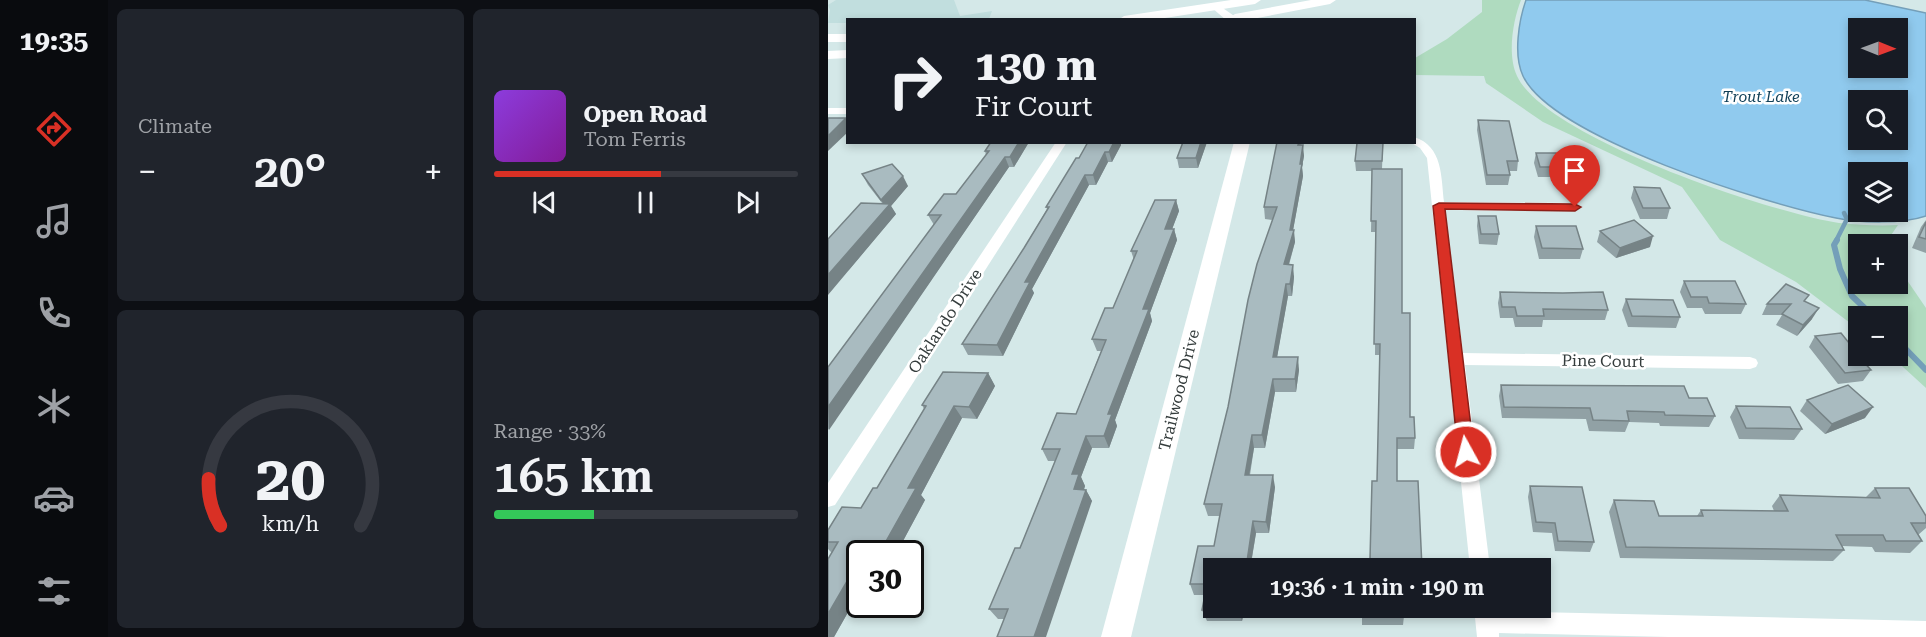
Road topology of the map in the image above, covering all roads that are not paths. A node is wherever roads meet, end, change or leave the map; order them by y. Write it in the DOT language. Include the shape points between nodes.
graph roads {
  1 [pos="1255,0"];
  2 [pos="1327,0"];
  3 [pos="1231,2"];
  4 [pos="1215,3"];
  5 [pos="1135,18"];
  6 [pos="1230,18"];
  7 [pos="1231,18"];
  8 [pos="1236,18"];
  9 [pos="828,38"];
  10 [pos="846,38"];
  11 [pos="846,54"];
  12 [pos="828,55"];
  13 [pos="828,111"];
  14 [pos="846,111"];
  15 [pos="1416,141"];
  16 [pos="1061,144"];
  17 [pos="1241,144"];
  18 [pos="1439,206"];
  19 [pos="1575,207"];
  20 [pos="1455,359"];
  21 [pos="1750,363"];
  22 [pos="828,499"];
  23 [pos="1479,558"];
  24 [pos="1486,622"];
  25 [pos="1926,632"];
  26 [pos="1116,637"];
  1 -- 3 [label="main road"];
  2 -- 8 [label="main road"];
  3 -- 4 [label="main road"];
  3 -- 7 [label="street"];
  4 -- 5 [label="main road"];
  4 -- 6 [label="street"];
  9 -- 10 [label="main road"];
  11 -- 12 [label="main road"];
  13 -- 14 [label="street"];
  15 -- 18 [label="street" via="1433,158"];
  16 -- 22 [label="street, Oaklando Drive"];
  17 -- 26 [label="street, Trailwood Drive"];
  18 -- 19 [label="street"];
  18 -- 20 [label="street"];
  20 -- 21 [label="street, Pine Court"];
  20 -- 23 [label="street"];
  24 -- 25 [label="street"];
}
